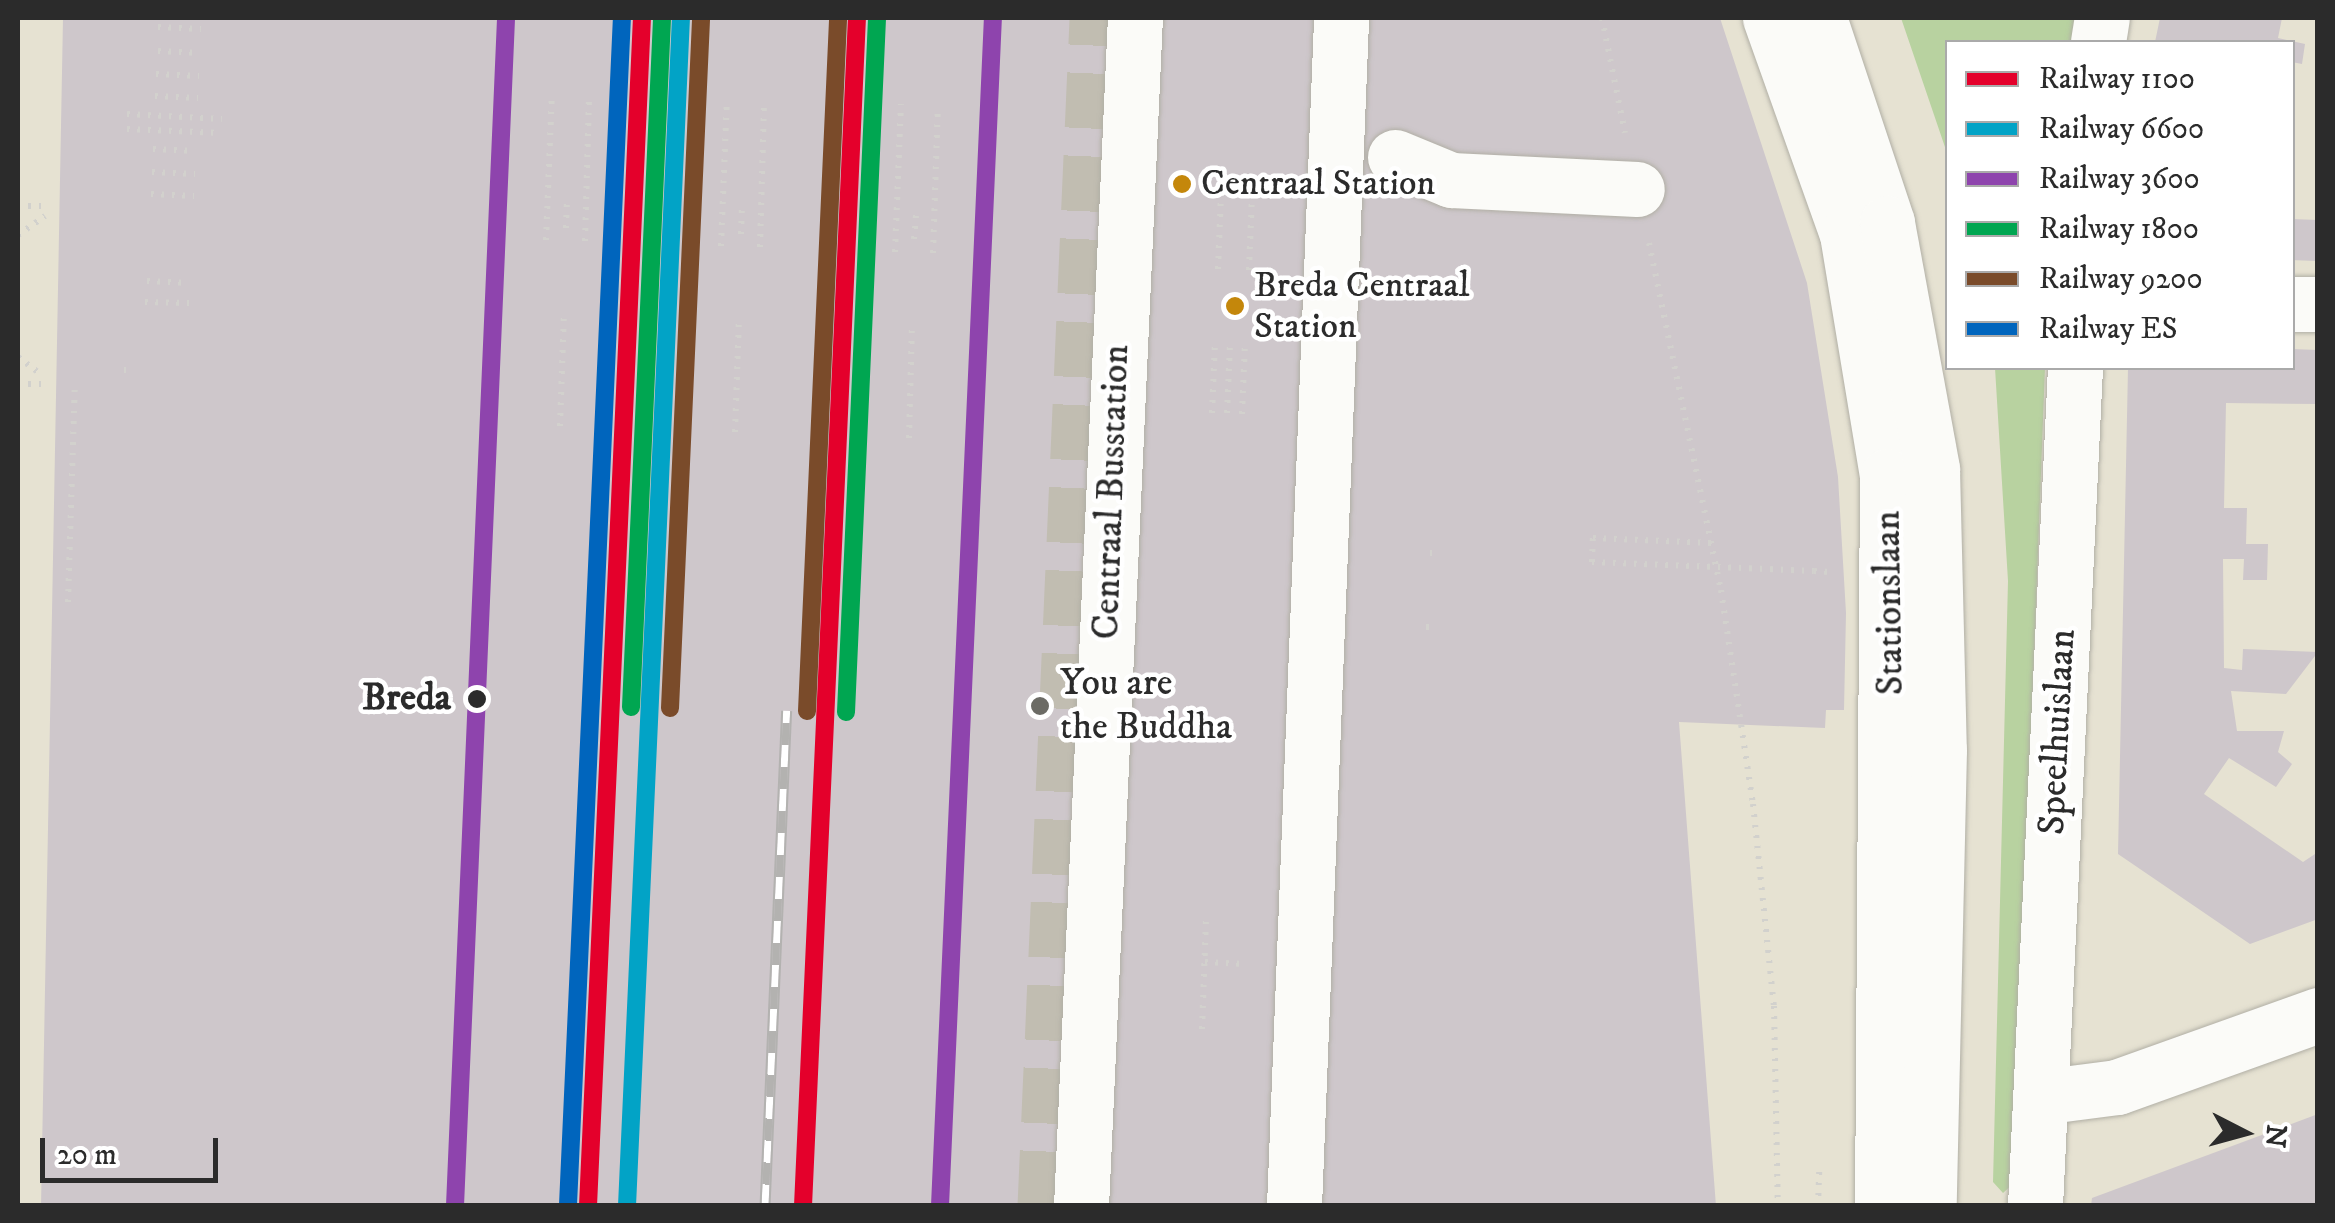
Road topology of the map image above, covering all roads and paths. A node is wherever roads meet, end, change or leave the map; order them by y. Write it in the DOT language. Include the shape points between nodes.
graph roads {
  1 [pos="1135,18"];
  2 [pos="1341,18"];
  3 [pos="1602,18"];
  4 [pos="1770,18"];
  5 [pos="1819,18"];
  6 [pos="158,28"];
  7 [pos="201,30"];
  8 [pos="158,51"];
  9 [pos="200,53"];
  10 [pos="156,74"];
  11 [pos="199,76"];
  12 [pos="552,93"];
  13 [pos="590,94"];
  14 [pos="155,96"];
  15 [pos="198,98"];
  16 [pos="727,99"];
  17 [pos="764,100"];
  18 [pos="901,104"];
  19 [pos="938,106"];
  20 [pos="127,114"];
  21 [pos="222,118"];
  22 [pos="127,128"];
  23 [pos="221,133"];
  24 [pos="152,148"];
  25 [pos="195,150"];
  26 [pos="152,172"];
  27 [pos="195,174"];
  28 [pos="1394,178"];
  29 [pos="1637,189"];
  30 [pos="1221,192"];
  31 [pos="151,194"];
  32 [pos="1252,194"];
  33 [pos="194,196"];
  34 [pos="567,203"];
  35 [pos="18,206"];
  36 [pos="45,206"];
  37 [pos="742,209"];
  38 [pos="916,214"];
  39 [pos="45,216"];
  40 [pos="566,228"];
  41 [pos="742,234"];
  42 [pos="18,235"];
  43 [pos="914,239"];
  44 [pos="546,240"];
  45 [pos="585,241"];
  46 [pos="721,246"];
  47 [pos="760,247"];
  48 [pos="895,252"];
  49 [pos="933,253"];
  50 [pos="1218,269"];
  51 [pos="1248,270"];
  52 [pos="147,281"];
  53 [pos="190,283"];
  54 [pos="146,302"];
  55 [pos="189,304"];
  56 [pos="564,312"];
  57 [pos="738,318"];
  58 [pos="912,324"];
  59 [pos="1215,342"];
  60 [pos="1230,343"];
  61 [pos="1245,343"];
  62 [pos="18,357"];
  63 [pos="2075,370"];
  64 [pos="18,384"];
  65 [pos="75,385"];
  66 [pos="1212,413"];
  67 [pos="1228,413"];
  68 [pos="1242,414"];
  69 [pos="560,426"];
  70 [pos="734,432"];
  71 [pos="908,438"];
  72 [pos="1712,543"];
  73 [pos="1814,571"];
  74 [pos="68,602"];
  75 [pos="1206,919"];
  76 [pos="2318,1015"];
  77 [pos="1202,1029"];
  78 [pos="2040,1097"];
  79 [pos="1082,1206"];
  80 [pos="1294,1206"];
  81 [pos="1778,1206"];
  82 [pos="1882,1206"];
  83 [pos="1929,1206"];
  84 [pos="2035,1206"];
  1 -- 79 [label="main road, Centraal Busstation"];
  2 -- 80 [label="main road"];
  3 -- 29 [label="path"];
  4 -- 82 [label="main road, Stationslaan" via="1847,234 1888,476"];
  5 -- 83 [label="main road, Stationslaan" via="1887,223 1932,469 1938,750"];
  6 -- 7 [label="path"];
  8 -- 9 [label="path"];
  10 -- 11 [label="path"];
  12 -- 44 [label="path"];
  13 -- 45 [label="path"];
  14 -- 15 [label="path"];
  16 -- 46 [label="path"];
  17 -- 47 [label="path"];
  18 -- 48 [label="path"];
  19 -- 49 [label="path"];
  20 -- 21 [label="path"];
  22 -- 23 [label="path"];
  24 -- 25 [label="path"];
  26 -- 27 [label="path"];
  28 -- 29 [label="main road"];
  29 -- 72 [label="path"];
  30 -- 50 [label="path"];
  31 -- 33 [label="path"];
  32 -- 51 [label="path"];
  34 -- 40 [label="path"];
  35 -- 36 [label="path"];
  37 -- 41 [label="path"];
  38 -- 43 [label="path"];
  39 -- 42 [label="path"];
  52 -- 53 [label="path"];
  54 -- 55 [label="path"];
  56 -- 69 [label="path"];
  57 -- 70 [label="path"];
  58 -- 71 [label="path"];
  59 -- 66 [label="path"];
  60 -- 67 [label="path"];
  61 -- 68 [label="path"];
  62 -- 64 [label="path" via="42,380"];
  63 -- 78 [label="main road, Speelhuislaan"];
  65 -- 74 [label="path"];
  72 -- 73 [label="path, bridge" via="1592,538 1592,562"];
  72 -- 81 [label="path" via="1766,908"];
  75 -- 77 [label="path"];
  76 -- 78 [label="main road" via="2116,1087"];
  78 -- 84 [label="main road, Speelhuislaan"];
}
